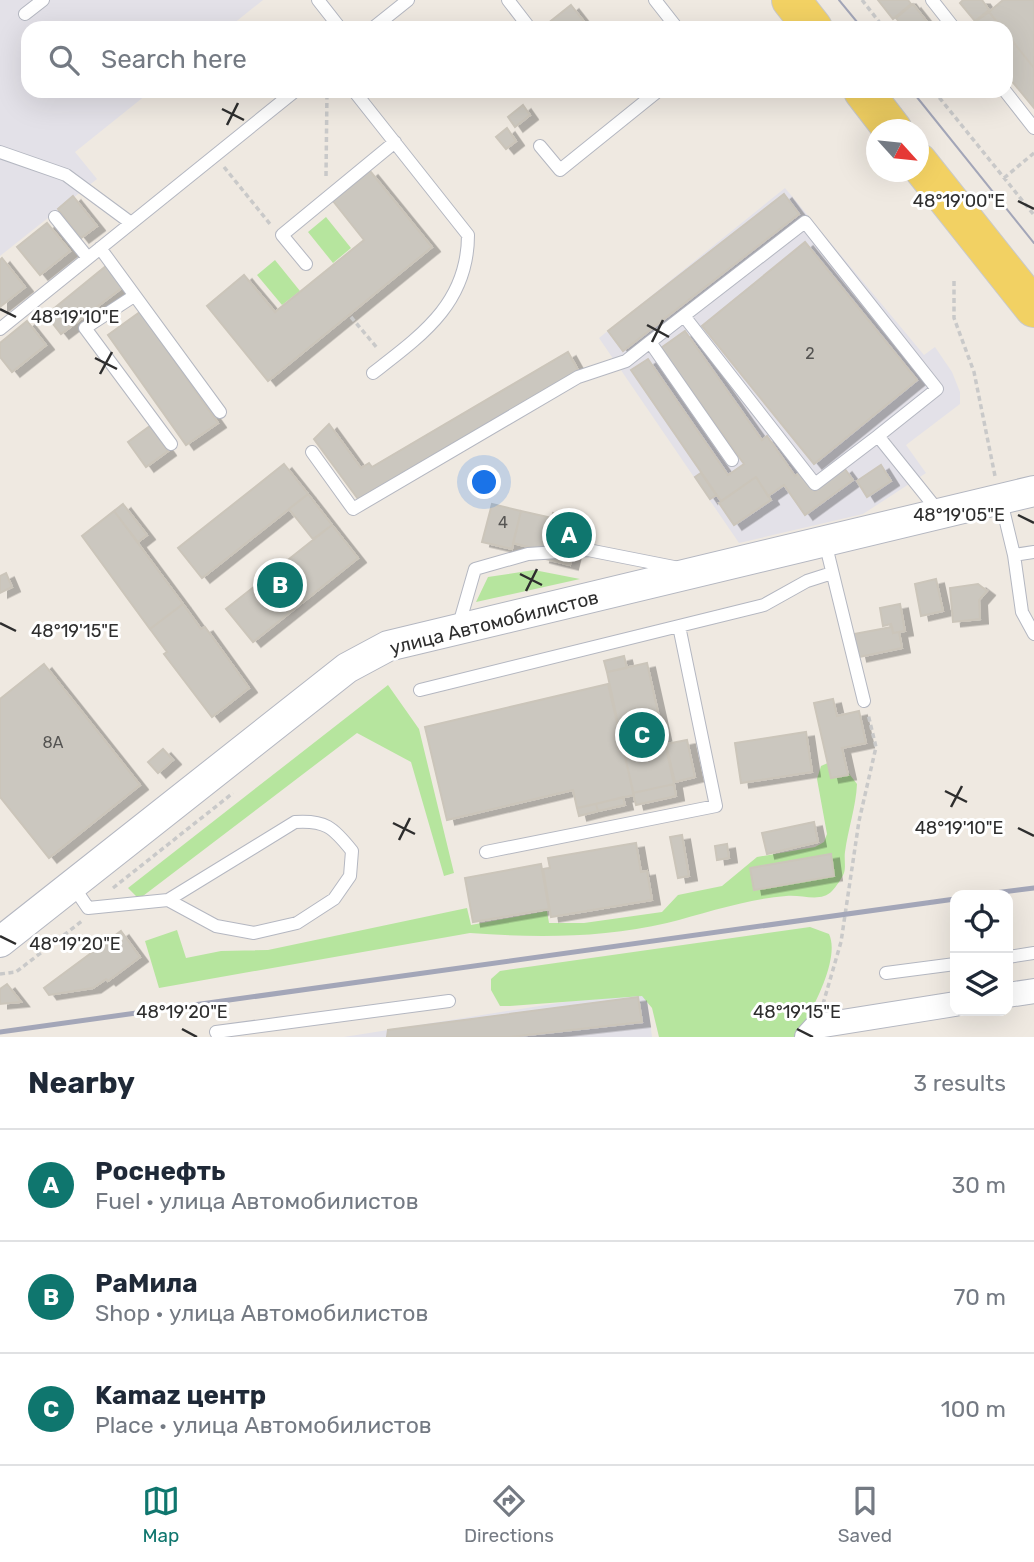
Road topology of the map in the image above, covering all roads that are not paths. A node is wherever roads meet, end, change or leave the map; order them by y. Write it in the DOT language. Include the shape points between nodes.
graph roads {
  1 [pos="43,0"];
  2 [pos="318,0"];
  3 [pos="408,0"];
  4 [pos="508,0"];
  5 [pos="655,0"];
  6 [pos="791,0"];
  7 [pos="934,1"];
  8 [pos="25,14"];
  9 [pos="334,21"];
  10 [pos="382,21"];
  11 [pos="524,21"];
  12 [pos="672,21"];
  13 [pos="808,21"];
  14 [pos="949,21"];
  15 [pos="286,98"];
  16 [pos="360,98"];
  17 [pos="649,98"];
  18 [pos="868,98"];
  19 [pos="1010,98"];
  20 [pos="885,119"];
  21 [pos="1034,128"];
  22 [pos="395,142"];
  23 [pos="540,146"];
  24 [pos="0,152"];
  25 [pos="929,175"];
  26 [pos="55,217"];
  27 [pos="131,223"];
  28 [pos="100,248"];
  29 [pos="88,258"];
  30 [pos="306,264"];
  31 [pos="134,296"];
  32 [pos="1034,308"];
  33 [pos="684,316"];
  34 [pos="0,329"];
  35 [pos="650,342"];
  36 [pos="373,373"];
  37 [pos="220,412"];
  38 [pos="878,436"];
  39 [pos="171,444"];
  40 [pos="312,452"];
  41 [pos="732,460"];
  42 [pos="1034,491"];
  43 [pos="1001,501"];
  44 [pos="941,515"];
  45 [pos="825,542"];
  46 [pos="1034,552"];
  47 [pos="1014,555"];
  48 [pos="700,572"];
  49 [pos="832,573"];
  50 [pos="679,626"];
  51 [pos="457,629"];
  52 [pos="1034,634"];
  53 [pos="420,690"];
  54 [pos="864,701"];
  55 [pos="486,852"];
  56 [pos="81,897"];
  57 [pos="168,900"];
  58 [pos="0,942"];
  59 [pos="1034,953"];
  60 [pos="1013,956"];
  61 [pos="950,965"];
  62 [pos="886,973"];
  63 [pos="1034,991"];
  64 [pos="1013,994"];
  65 [pos="449,1001"];
  66 [pos="950,1005"];
  67 [pos="812,1031"];
  68 [pos="219,1037"];
  1 -- 8 [label="lane"];
  2 -- 9 [label="lane"];
  3 -- 10 [label="lane"];
  4 -- 11 [label="lane"];
  5 -- 12 [label="lane"];
  6 -- 13 [label="main road"];
  7 -- 14 [label="lane"];
  15 -- 27 [label="lane"];
  16 -- 22 [label="lane"];
  17 -- 23 [label="lane" via="559,170"];
  18 -- 20 [label="main road"];
  19 -- 21 [label="lane"];
  22 -- 30 [label="lane" via="282,235"];
  22 -- 36 [label="lane" via="468,234 468,258 458,290 433,321"];
  24 -- 27 [label="lane" via="66,175"];
  25 -- 32 [label="main road"];
  26 -- 29 [label="lane"];
  27 -- 28 [label="lane"];
  28 -- 29 [label="lane"];
  28 -- 31 [label="lane"];
  29 -- 34 [label="lane"];
  31 -- 37 [label="lane"];
  31 -- 39 [label="lane" via="85,328"];
  33 -- 35 [label="lane"];
  33 -- 38 [label="lane" via="816,484"];
  33 -- 38 [label="lane" via="806,222 937,389"];
  35 -- 40 [label="lane" via="626,361 578,377 353,509"];
  35 -- 41 [label="lane"];
  38 -- 44 [label="lane"];
  42 -- 43 [label="street, улица Автомобилистов"];
  43 -- 44 [label="street, улица Автомобилистов"];
  43 -- 47 [label="lane"];
  44 -- 45 [label="street, улица Автомобилистов"];
  45 -- 48 [label="street, улица Автомобилистов"];
  45 -- 49 [label="lane"];
  46 -- 47 [label="lane"];
  47 -- 52 [label="lane" via="1022,612"];
  48 -- 51 [label="street, улица Автомобилистов"];
  48 -- 51 [label="lane" via="589,550 528,554 475,569"];
  49 -- 50 [label="lane" via="807,581 764,606"];
  49 -- 54 [label="lane"];
  50 -- 53 [label="lane"];
  50 -- 55 [label="lane" via="716,806"];
  51 -- 56 [label="street, улица Автомобилистов" via="388,646 347,668"];
  56 -- 57 [label="lane"];
  56 -- 58 [label="street, улица Автомобилистов"];
  57 -- 57 [label="lane" via="216,926 254,933 297,923 334,899 350,876 352,851 337,832 317,821 295,822"];
  59 -- 60 [label="lane"];
  61 -- 62 [label="lane"];
  63 -- 64 [label="street"];
  65 -- 68 [label="lane" via="216,1032"];
  66 -- 67 [label="street"];
}
